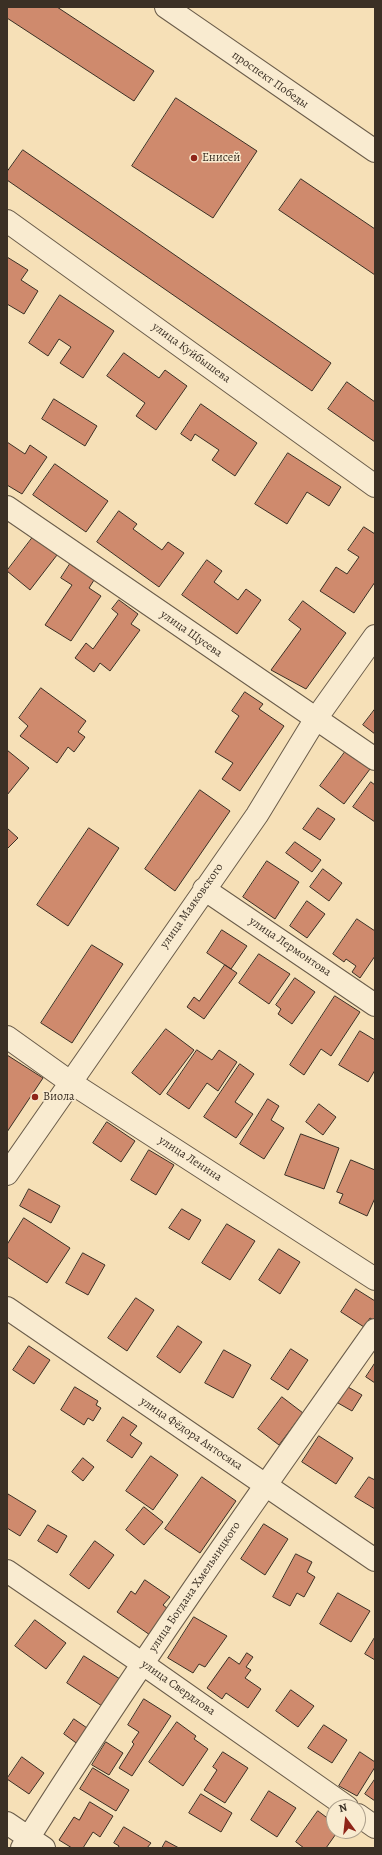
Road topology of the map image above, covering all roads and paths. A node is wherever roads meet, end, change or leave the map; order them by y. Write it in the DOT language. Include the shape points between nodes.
graph roads {
  1 [pos="166,7"];
  2 [pos="375,151"];
  3 [pos="7,221"];
  4 [pos="375,486"];
  5 [pos="7,507"];
  6 [pos="375,636"];
  7 [pos="315,720"];
  8 [pos="375,759"];
  9 [pos="204,889"];
  10 [pos="375,1005"];
  11 [pos="7,1037"];
  12 [pos="70,1082"];
  13 [pos="7,1174"];
  14 [pos="375,1279"];
  15 [pos="7,1308"];
  16 [pos="375,1330"];
  17 [pos="265,1485"];
  18 [pos="375,1560"];
  19 [pos="7,1571"];
  20 [pos="143,1664"];
  21 [pos="336,1799"];
  22 [pos="366,1821"];
  23 [pos="7,1823"];
  24 [pos="375,1827"];
  25 [pos="31,1844"];
  1 -- 2 [label="street, проспект Победы"];
  3 -- 4 [label="street, улица Куйбышева"];
  5 -- 7 [label="street, улица Щусева"];
  6 -- 7 [label="street, улица Маяковского"];
  7 -- 8 [label="street, улица Щусева"];
  7 -- 9 [label="street, улица Маяковского" via="257,815"];
  9 -- 10 [label="street, улица Лермонтова"];
  9 -- 12 [label="street, улица Маяковского"];
  11 -- 12 [label="street, улица Ленина"];
  12 -- 13 [label="street, улица Маяковского"];
  12 -- 14 [label="street, улица Ленина"];
  15 -- 17 [label="street, улица Фёдора Антосяка"];
  16 -- 17 [label="street, улица Богдана Хмельницкого"];
  17 -- 18 [label="street, улица Фёдора Антосяка"];
  17 -- 20 [label="street, улица Богдана Хмельницкого"];
  19 -- 20 [label="street, улица Свердлова"];
  20 -- 21 [label="street, улица Свердлова"];
  20 -- 25 [label="street, улица Богдана Хмельницкого"];
  22 -- 24 [label="street"];
  23 -- 25 [label="street"];
}
